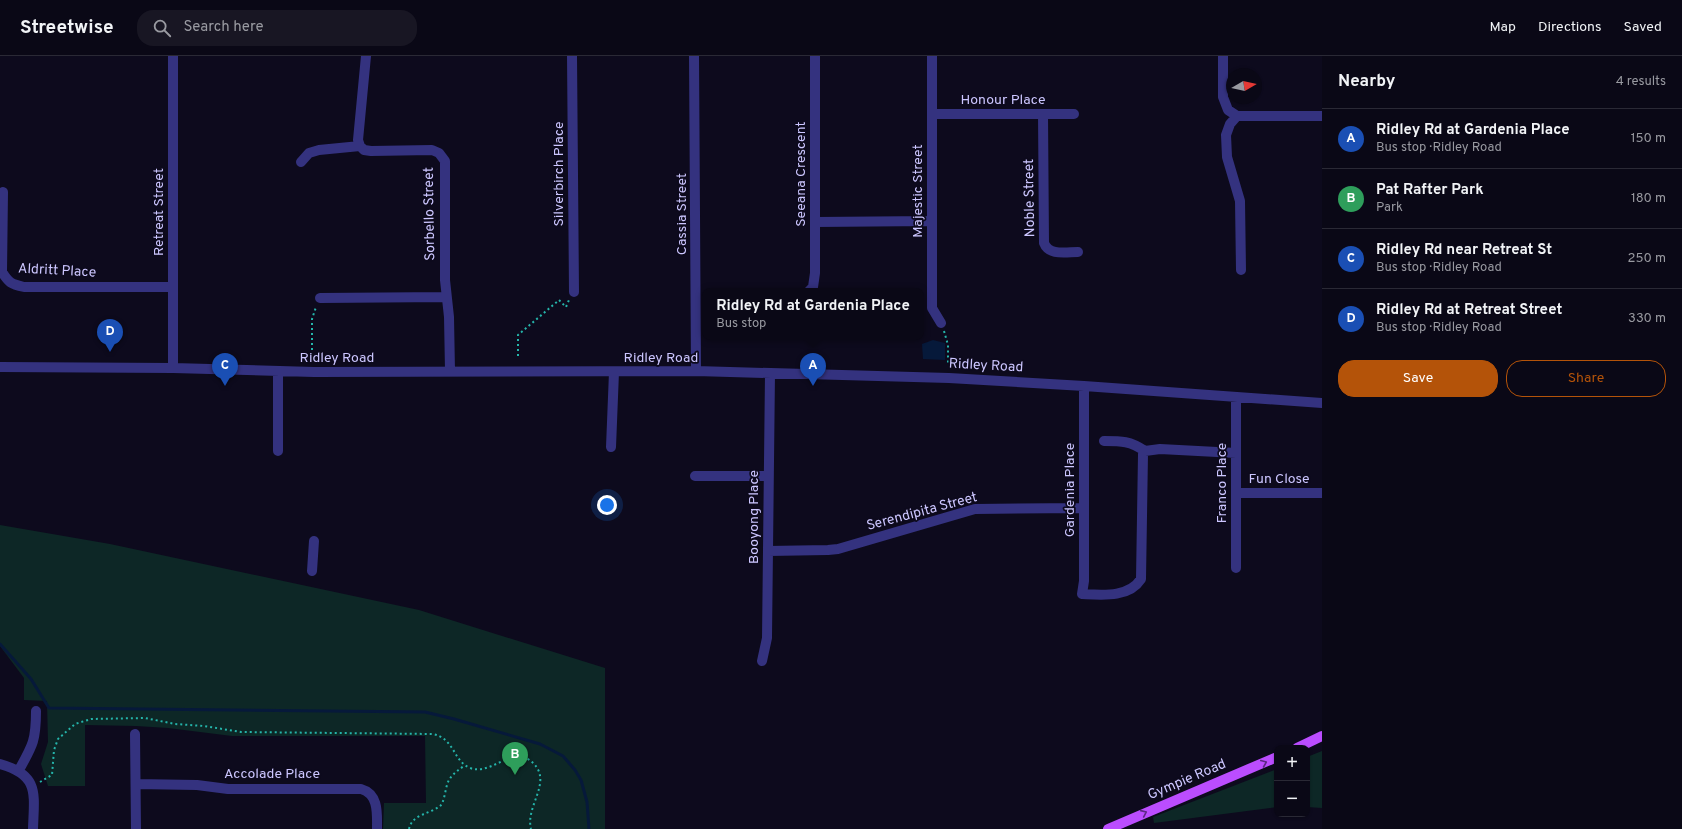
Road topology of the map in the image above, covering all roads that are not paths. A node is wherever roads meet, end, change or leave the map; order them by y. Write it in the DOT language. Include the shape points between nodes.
graph roads {
  1 [pos="173,56"];
  2 [pos="366,56"];
  3 [pos="572,56"];
  4 [pos="694,56"];
  5 [pos="815,56"];
  6 [pos="932,56"];
  7 [pos="1223,56"];
  8 [pos="932,114"];
  9 [pos="1043,114"];
  10 [pos="1074,114"];
  11 [pos="1237,116"];
  12 [pos="1322,116"];
  13 [pos="360,146"];
  14 [pos="301,162"];
  15 [pos="3,192"];
  16 [pos="931,221"];
  17 [pos="816,222"];
  18 [pos="1078,252"];
  19 [pos="1241,270"];
  20 [pos="173,288"];
  21 [pos="812,288"];
  22 [pos="574,292"];
  23 [pos="446,297"];
  24 [pos="320,298"];
  25 [pos="701,299"];
  26 [pos="941,323"];
  27 [pos="0,367"];
  28 [pos="173,368"];
  29 [pos="278,371"];
  30 [pos="450,371"];
  31 [pos="696,371"];
  32 [pos="614,372"];
  33 [pos="770,373"];
  34 [pos="1084,386"];
  35 [pos="1236,397"];
  36 [pos="1322,403"];
  37 [pos="1104,441"];
  38 [pos="611,447"];
  39 [pos="278,451"];
  40 [pos="1145,451"];
  41 [pos="1236,453"];
  42 [pos="695,476"];
  43 [pos="768,476"];
  44 [pos="1236,493"];
  45 [pos="1322,493"];
  46 [pos="1084,508"];
  47 [pos="314,541"];
  48 [pos="768,551"];
  49 [pos="1236,568"];
  50 [pos="312,571"];
  51 [pos="762,661"];
  52 [pos="36,711"];
  53 [pos="135,734"];
  54 [pos="1322,736"];
  55 [pos="1302,745"];
  56 [pos="1274,758"];
  57 [pos="0,764"];
  58 [pos="19,770"];
  59 [pos="136,784"];
  60 [pos="33,829"];
  61 [pos="136,829"];
  62 [pos="377,829"];
  63 [pos="1108,829"];
  1 -- 20 [label="street, Retreat Street"];
  2 -- 13 [label="street" via="358,140"];
  3 -- 22 [label="street, Silverbirch Place"];
  4 -- 25 [label="street, Cassia Street"];
  5 -- 17 [label="street, Seeana Crescent"];
  6 -- 8 [label="street, Majestic Street"];
  7 -- 11 [label="street" via="1223,97 1228,110"];
  8 -- 9 [label="street, Honour Place"];
  8 -- 16 [label="street, Majestic Street"];
  9 -- 10 [label="street, Honour Place"];
  9 -- 18 [label="street, Noble Street" via="1044,243 1050,251"];
  11 -- 12 [label="street"];
  11 -- 19 [label="street" via="1230,124 1226,135 1226,157 1240,201"];
  13 -- 14 [label="street, Sorbello Street" via="319,150 309,153"];
  13 -- 23 [label="street, Sorbello Street" via="371,151 432,150 439,153 444,161"];
  15 -- 20 [label="street, Aldritt Place" via="2,272 8,282 24,287"];
  16 -- 17 [label="street"];
  16 -- 26 [label="street, Majestic Street" via="932,308"];
  17 -- 21 [label="street, Seeana Crescent" via="815,274"];
  20 -- 28 [label="street, Retreat Street"];
  23 -- 24 [label="street"];
  23 -- 30 [label="street, Sorbello Street"];
  25 -- 31 [label="street, Cassia Street"];
  27 -- 28 [label="street, Ridley Road"];
  28 -- 29 [label="street, Ridley Road"];
  29 -- 30 [label="street, Ridley Road"];
  29 -- 39 [label="street"];
  30 -- 32 [label="street, Ridley Road"];
  31 -- 32 [label="street, Ridley Road"];
  31 -- 33 [label="street, Ridley Road"];
  32 -- 38 [label="street"];
  33 -- 34 [label="street, Ridley Road" via="950,378"];
  33 -- 43 [label="street, Booyong Place"];
  34 -- 35 [label="street, Ridley Road"];
  34 -- 46 [label="street, Gardenia Place"];
  35 -- 36 [label="street, Ridley Road"];
  35 -- 41 [label="street, Franco Place"];
  37 -- 40 [label="street" via="1123,441"];
  40 -- 41 [label="street" via="1160,449"];
  40 -- 46 [label="street, Gardenia Place" via="1141,500 1140,579 1131,590 1099,595 1082,594"];
  41 -- 44 [label="street, Franco Place"];
  42 -- 43 [label="street"];
  43 -- 48 [label="street, Booyong Place"];
  44 -- 45 [label="street, Fun Close"];
  44 -- 49 [label="street, Franco Place"];
  46 -- 48 [label="street, Serendipita Street" via="975,509 838,549"];
  47 -- 50 [label="street"];
  48 -- 51 [label="street, Booyong Place" via="767,638"];
  52 -- 58 [label="street" via="34,740"];
  53 -- 59 [label="street"];
  54 -- 55 [label="main road"];
  63 -- 56 [label="main road, Gympie Road, one-way"];
  57 -- 58 [label="street"];
  58 -- 60 [label="street" via="32,786"];
  59 -- 61 [label="street"];
  59 -- 62 [label="street, Accolade Place" via="197,785 228,789 361,789 369,792 376,803"];
}
